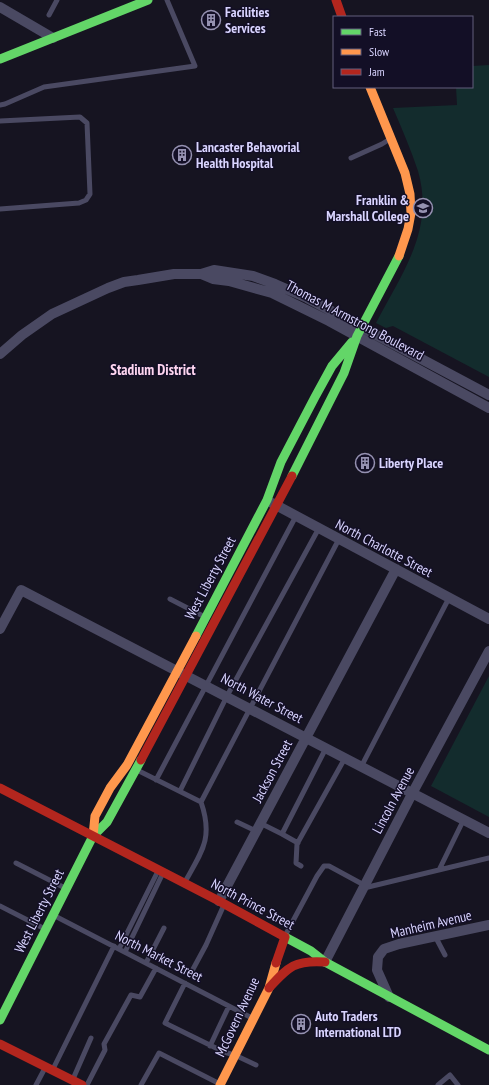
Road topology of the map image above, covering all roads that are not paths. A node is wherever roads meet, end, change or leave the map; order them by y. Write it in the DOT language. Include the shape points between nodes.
graph roads {
  1 [pos="57,0"];
  2 [pos="148,0"];
  3 [pos="167,0"];
  4 [pos="336,0"];
  5 [pos="0,7"];
  6 [pos="49,15"];
  7 [pos="342,16"];
  8 [pos="53,38"];
  9 [pos="0,58"];
  10 [pos="370,88"];
  11 [pos="0,104"];
  12 [pos="0,121"];
  13 [pos="391,139"];
  14 [pos="351,158"];
  15 [pos="0,209"];
  16 [pos="359,332"];
  17 [pos="0,354"];
  18 [pos="489,395"];
  19 [pos="489,408"];
  20 [pos="267,500"];
  21 [pos="277,506"];
  22 [pos="296,516"];
  23 [pos="319,528"];
  24 [pos="339,539"];
  25 [pos="396,570"];
  26 [pos="449,598"];
  27 [pos="170,599"];
  28 [pos="206,617"];
  29 [pos="489,619"];
  30 [pos="0,629"];
  31 [pos="489,651"];
  32 [pos="178,670"];
  33 [pos="187,675"];
  34 [pos="207,686"];
  35 [pos="227,696"];
  36 [pos="250,708"];
  37 [pos="306,737"];
  38 [pos="326,748"];
  39 [pos="345,758"];
  40 [pos="127,765"];
  41 [pos="360,766"];
  42 [pos="136,770"];
  43 [pos="156,780"];
  44 [pos="0,788"];
  45 [pos="180,792"];
  46 [pos="413,792"];
  47 [pos="201,802"];
  48 [pos="464,820"];
  49 [pos="237,822"];
  50 [pos="258,827"];
  51 [pos="489,833"];
  52 [pos="282,834"];
  53 [pos="93,836"];
  54 [pos="298,843"];
  55 [pos="489,858"];
  56 [pos="16,863"];
  57 [pos="301,866"];
  58 [pos="439,870"];
  59 [pos="161,871"];
  60 [pos="185,884"];
  61 [pos="363,887"];
  62 [pos="66,889"];
  63 [pos="222,903"];
  64 [pos="0,906"];
  65 [pos="52,914"];
  66 [pos="489,925"];
  67 [pos="164,928"];
  68 [pos="45,929"];
  69 [pos="436,936"];
  70 [pos="285,937"];
  71 [pos="117,948"];
  72 [pos="125,952"];
  73 [pos="445,954"];
  74 [pos="325,962"];
  75 [pos="146,963"];
  76 [pos="156,968"];
  77 [pos="192,971"];
  78 [pos="186,983"];
  79 [pos="269,988"];
  80 [pos="389,997"];
  81 [pos="229,1006"];
  82 [pos="254,1019"];
  83 [pos="0,1020"];
  84 [pos="91,1038"];
  85 [pos="0,1044"];
  86 [pos="210,1046"];
  87 [pos="489,1050"];
  88 [pos="235,1055"];
  89 [pos="256,1065"];
  90 [pos="49,1069"];
  91 [pos="72,1080"];
  92 [pos="36,1085"];
  93 [pos="82,1085"];
  94 [pos="87,1085"];
  95 [pos="141,1085"];
  96 [pos="220,1085"];
  97 [pos="438,1085"];
  98 [pos="458,1085"];
  1 -- 6 [label="lane"];
  2 -- 8 [label="main road"];
  3 -- 11 [label="lane" via="195,66 44,87"];
  4 -- 7 [label="main road"];
  5 -- 8 [label="street"];
  8 -- 9 [label="main road"];
  10 -- 13 [label="main road, West Liberty Street"];
  12 -- 15 [label="lane" via="80,117 87,123 90,194 86,200 79,203"];
  13 -- 14 [label="lane"];
  13 -- 16 [label="main road, West Liberty Street" via="405,173 411,213 401,252"];
  16 -- 17 [label="street, Thomas M Armstrong Boulevard" via="272,293 201,274 174,274 124,282 108,288 52,314"];
  16 -- 18 [label="street, Thomas M Armstrong Boulevard"];
  16 -- 19 [label="street, Thomas M Armstrong Boulevard"];
  16 -- 20 [label="main road, West Liberty Street" via="332,366 281,462"];
  16 -- 21 [label="main road, West Liberty Street" via="344,373"];
  20 -- 21 [label="street, North Charlotte Street"];
  20 -- 28 [label="main road, West Liberty Street"];
  21 -- 22 [label="street, North Charlotte Street"];
  21 -- 33 [label="main road, West Liberty Street"];
  22 -- 23 [label="street, North Charlotte Street"];
  22 -- 34 [label="lane"];
  23 -- 24 [label="street, North Charlotte Street"];
  23 -- 35 [label="lane"];
  24 -- 25 [label="street, North Charlotte Street"];
  24 -- 36 [label="lane"];
  25 -- 26 [label="street, North Charlotte Street"];
  25 -- 37 [label="street, Jackson Street"];
  26 -- 29 [label="street, North Charlotte Street"];
  26 -- 41 [label="lane"];
  27 -- 28 [label="lane"];
  28 -- 32 [label="main road, West Liberty Street"];
  30 -- 32 [label="street, North Water Street" via="21,590"];
  31 -- 46 [label="street, Lincoln Avenue"];
  32 -- 33 [label="street, North Water Street"];
  32 -- 40 [label="main road, West Liberty Street"];
  33 -- 34 [label="street, North Water Street"];
  33 -- 42 [label="main road, West Liberty Street"];
  34 -- 35 [label="street, North Water Street"];
  34 -- 43 [label="lane"];
  35 -- 36 [label="street, North Water Street"];
  35 -- 45 [label="lane"];
  36 -- 37 [label="street, North Water Street"];
  36 -- 47 [label="lane"];
  37 -- 38 [label="street, North Water Street"];
  37 -- 50 [label="street, Jackson Street"];
  38 -- 39 [label="street, North Water Street"];
  38 -- 52 [label="lane"];
  39 -- 41 [label="street, North Water Street"];
  39 -- 54 [label="lane"];
  40 -- 42 [label="lane"];
  40 -- 53 [label="main road, West Liberty Street" via="110,788 95,816"];
  41 -- 46 [label="street, North Water Street"];
  42 -- 43 [label="lane"];
  42 -- 53 [label="main road, West Liberty Street" via="107,822"];
  43 -- 45 [label="lane"];
  44 -- 53 [label="main road, North Prince Street"];
  45 -- 47 [label="lane"];
  46 -- 48 [label="street, North Water Street"];
  46 -- 61 [label="street, Lincoln Avenue"];
  47 -- 60 [label="lane" via="206,843"];
  48 -- 51 [label="street, North Water Street"];
  48 -- 58 [label="lane"];
  49 -- 50 [label="lane"];
  50 -- 52 [label="lane"];
  50 -- 63 [label="street, Jackson Street"];
  52 -- 54 [label="lane"];
  53 -- 59 [label="main road, North Prince Street"];
  53 -- 62 [label="main road, West Liberty Street"];
  54 -- 57 [label="lane" via="296,864"];
  55 -- 58 [label="lane"];
  56 -- 62 [label="lane"];
  58 -- 61 [label="lane"];
  59 -- 60 [label="main road, North Prince Street"];
  59 -- 71 [label="lane"];
  59 -- 72 [label="lane"];
  60 -- 63 [label="main road, North Prince Street"];
  61 -- 70 [label="lane" via="329,866 324,866"];
  61 -- 74 [label="street, Lincoln Avenue"];
  62 -- 65 [label="main road, West Liberty Street"];
  63 -- 70 [label="main road, North Prince Street"];
  63 -- 77 [label="lane" via="206,945"];
  64 -- 68 [label="lane"];
  65 -- 68 [label="main road, West Liberty Street"];
  65 -- 71 [label="lane, North Market Street"];
  66 -- 69 [label="street, Manheim Avenue"];
  67 -- 75 [label="lane"];
  68 -- 83 [label="main road, West Liberty Street"];
  69 -- 73 [label="lane"];
  69 -- 80 [label="street, Manheim Avenue" via="394,945 380,953 377,970"];
  70 -- 74 [label="main road, North Prince Street" via="312,950"];
  70 -- 79 [label="main road, McGovern Avenue"];
  71 -- 72 [label="lane, North Market Street"];
  71 -- 90 [label="lane"];
  72 -- 75 [label="lane, North Market Street"];
  74 -- 79 [label="main road" via="297,963 286,968"];
  74 -- 80 [label="main road, North Prince Street"];
  75 -- 76 [label="lane, North Market Street"];
  76 -- 78 [label="lane, North Market Street"];
  76 -- 94 [label="lane" via="140,997 130,995 104,1044 105,1050"];
  78 -- 81 [label="lane, North Market Street"];
  78 -- 86 [label="lane" via="165,1023"];
  79 -- 82 [label="main road, McGovern Avenue"];
  80 -- 87 [label="main road, North Prince Street"];
  81 -- 82 [label="lane, North Market Street"];
  81 -- 86 [label="lane"];
  82 -- 88 [label="main road, McGovern Avenue"];
  84 -- 91 [label="lane"];
  85 -- 90 [label="main road"];
  86 -- 88 [label="lane"];
  88 -- 89 [label="lane"];
  88 -- 96 [label="main road, McGovern Avenue"];
  90 -- 91 [label="main road"];
  90 -- 92 [label="lane"];
  91 -- 93 [label="main road"];
  95 -- 96 [label="lane" via="158,1054"];
  97 -- 98 [label="lane" via="450,1075"];
}
